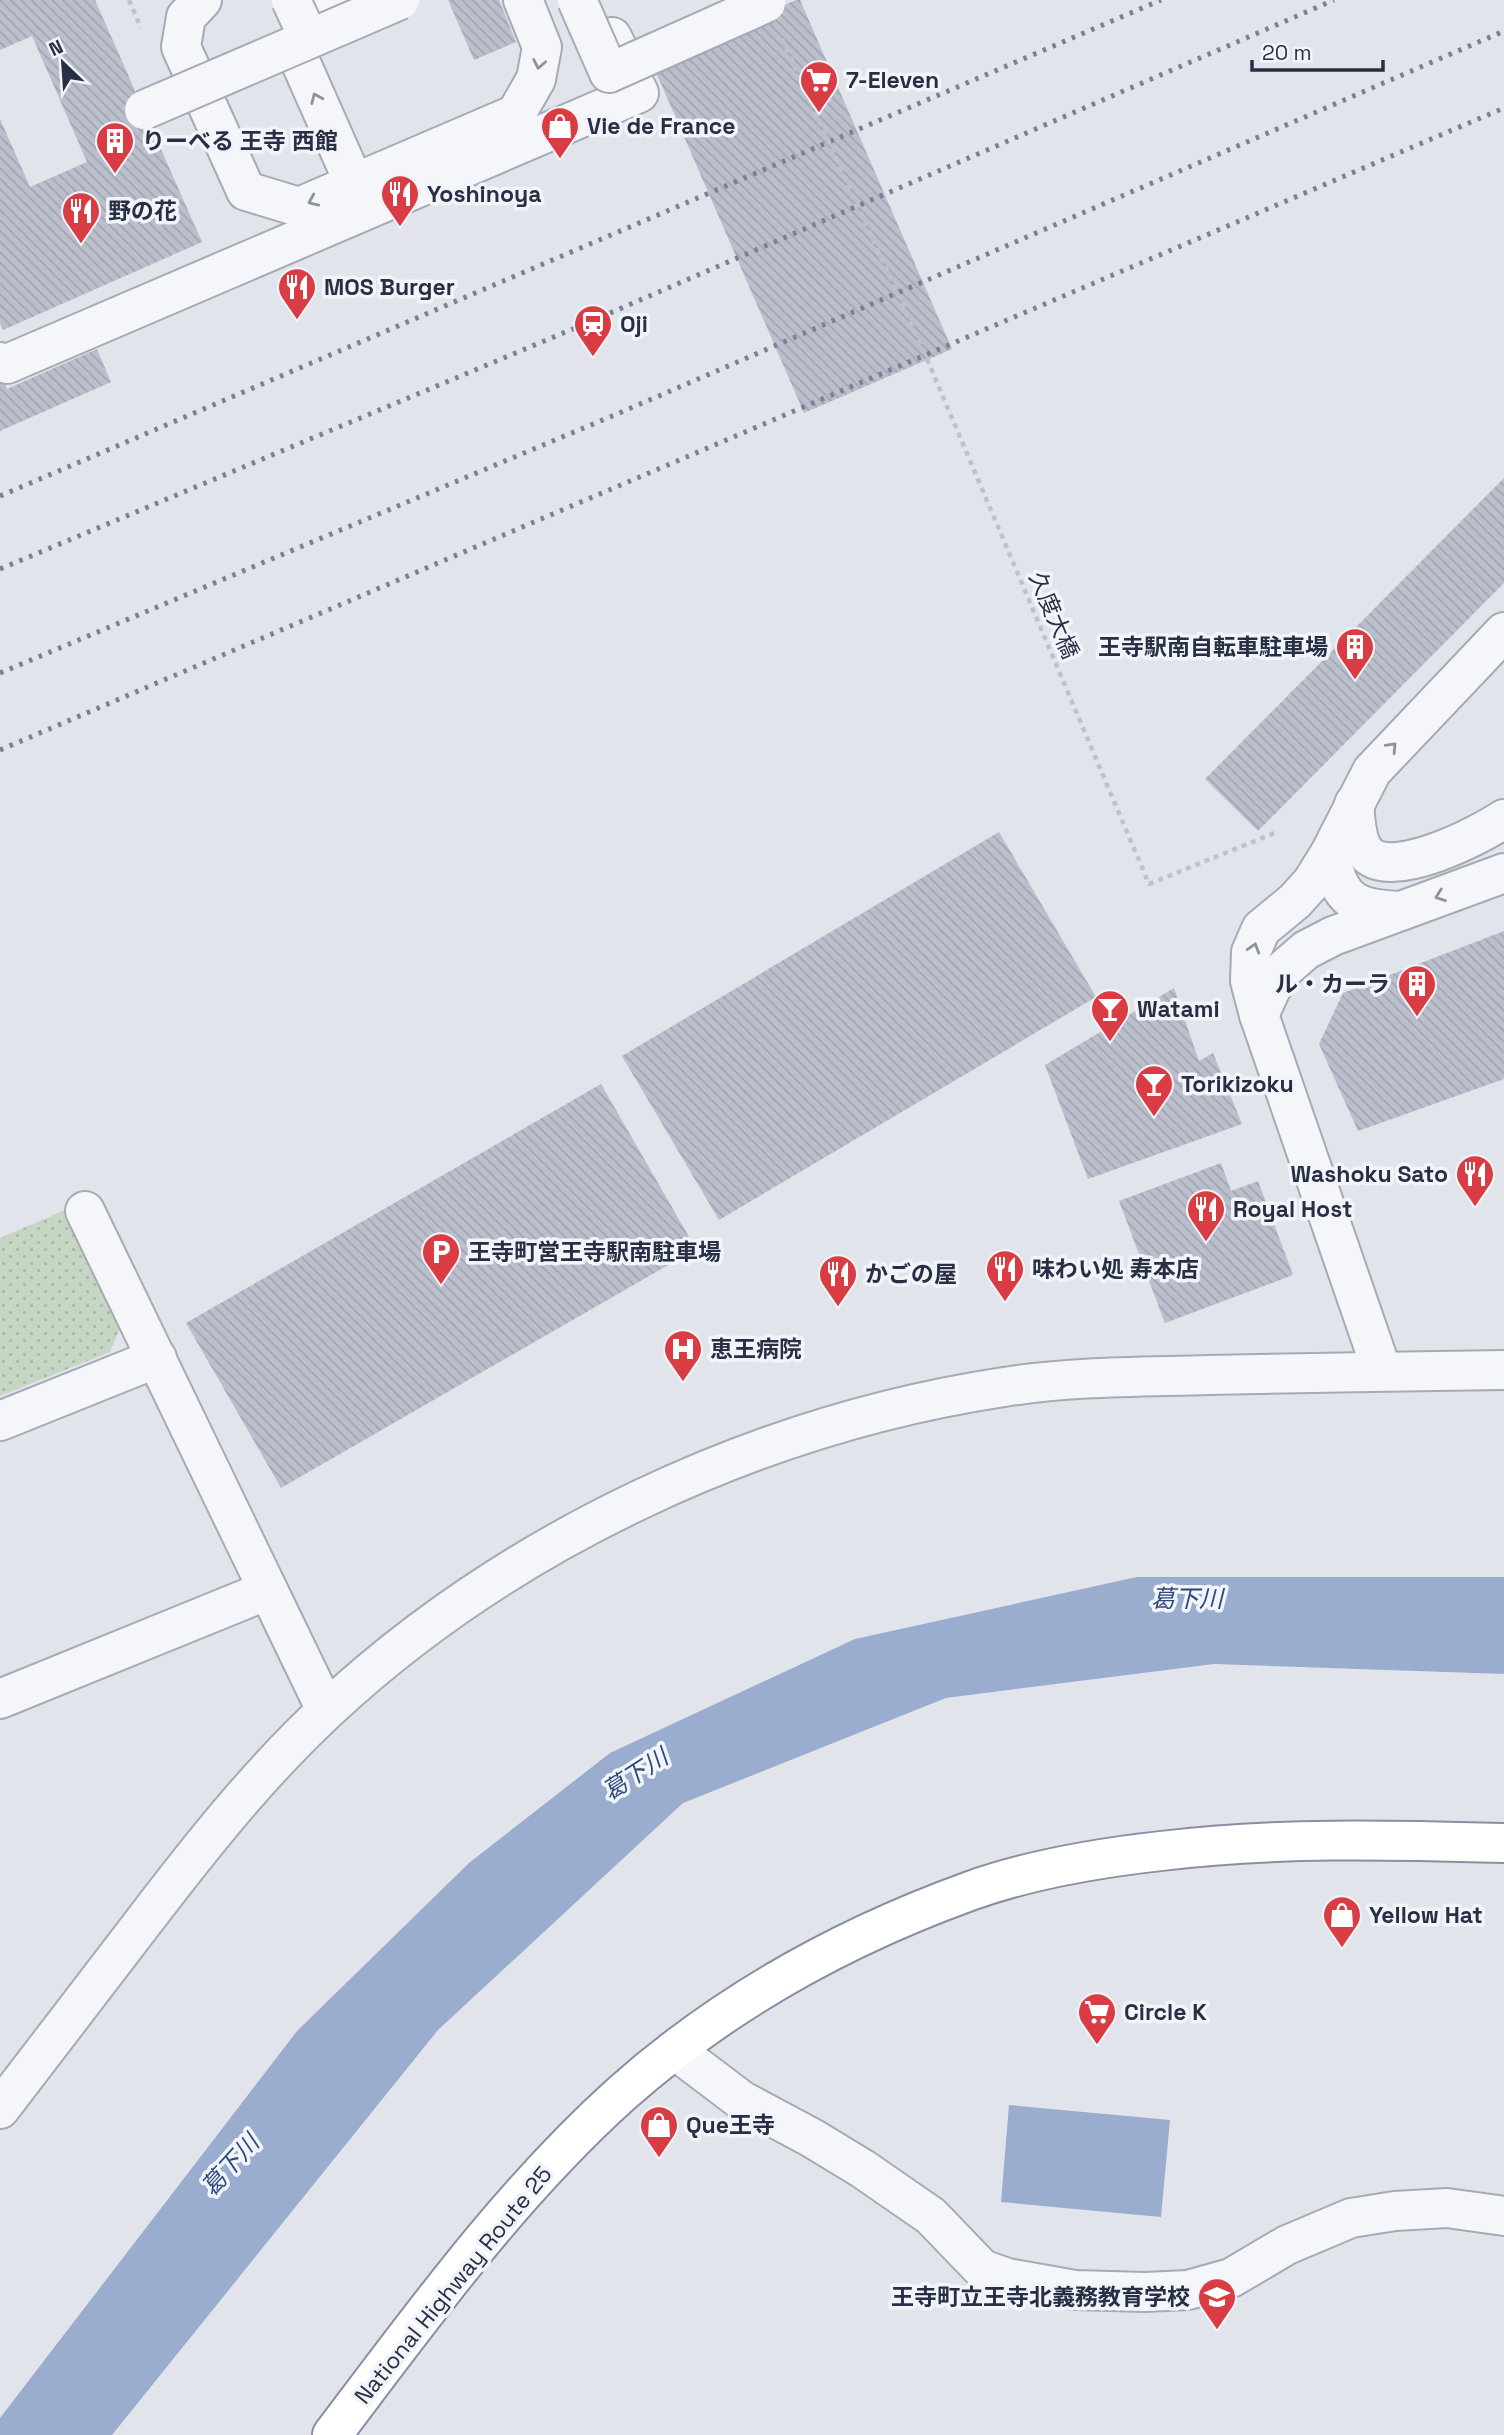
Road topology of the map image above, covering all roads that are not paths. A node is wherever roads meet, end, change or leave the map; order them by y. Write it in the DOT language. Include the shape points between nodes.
graph roads {
  1 [pos="292,0"];
  2 [pos="336,0"];
  3 [pos="400,0"];
  4 [pos="523,0"];
  5 [pos="577,0"];
  6 [pos="594,0"];
  7 [pos="198,2"];
  8 [pos="766,3"];
  9 [pos="309,39"];
  10 [pos="144,110"];
  11 [pos="354,183"];
  12 [pos="0,362"];
  13 [pos="1504,632"];
  14 [pos="1354,804"];
  15 [pos="1504,819"];
  16 [pos="1331,853"];
  17 [pos="1504,873"];
  18 [pos="1400,911"];
  19 [pos="1259,1015"];
  20 [pos="85,1211"];
  21 [pos="157,1358"];
  22 [pos="1504,1370"];
  23 [pos="1382,1371"];
  24 [pos="0,1421"];
  25 [pos="268,1590"];
  26 [pos="0,1699"];
  27 [pos="326,1710"];
  28 [pos="1504,1843"];
  29 [pos="676,2050"];
  30 [pos="0,2109"];
  31 [pos="1504,2216"];
  32 [pos="332,2435"];
  1 -- 9 [label="street, bridge"];
  11 -- 2 [label="street, one-way" via="296,52"];
  3 -- 9 [label="street, bridge"];
  4 -- 11 [label="street, one-way" via="542,47 536,79 516,114"];
  5 -- 8 [label="street, bridge" via="609,73"];
  6 -- 12 [label="street" via="639,93 7,364"];
  11 -- 7 [label="street, one-way" via="299,207 246,191 181,47 186,17"];
  9 -- 10 [label="street, bridge"];
  14 -- 13 [label="street, one-way" via="1372,771 1392,748"];
  14 -- 15 [label="street" via="1357,833 1366,853 1379,862 1405,861 1439,850"];
  14 -- 16 [label="street"];
  16 -- 18 [label="street" via="1340,888 1355,902 1372,909"];
  19 -- 16 [label="street, one-way" via="1250,981 1251,952 1261,929 1295,901"];
  17 -- 18 [label="street, one-way"];
  18 -- 19 [label="street" via="1306,950 1283,970"];
  19 -- 23 [label="street"];
  20 -- 21 [label="street"];
  21 -- 24 [label="street"];
  21 -- 25 [label="street"];
  22 -- 23 [label="street"];
  23 -- 27 [label="street" via="1099,1378 1008,1386 834,1423 757,1449 586,1527 441,1615"];
  25 -- 26 [label="street"];
  25 -- 27 [label="street"];
  27 -- 30 [label="street" via="220,1822"];
  28 -- 29 [label="highway, National Highway Route 25" via="1231,1845 1162,1850 1039,1872 973,1890 858,1938 745,2000"];
  29 -- 31 [label="street" via="741,2100 812,2138 909,2200 982,2269 1007,2278 1075,2290 1188,2290 1231,2278 1287,2245 1351,2218 1447,2208"];
  29 -- 32 [label="highway, National Highway Route 25" via="622,2094 531,2185 449,2282"];
}
